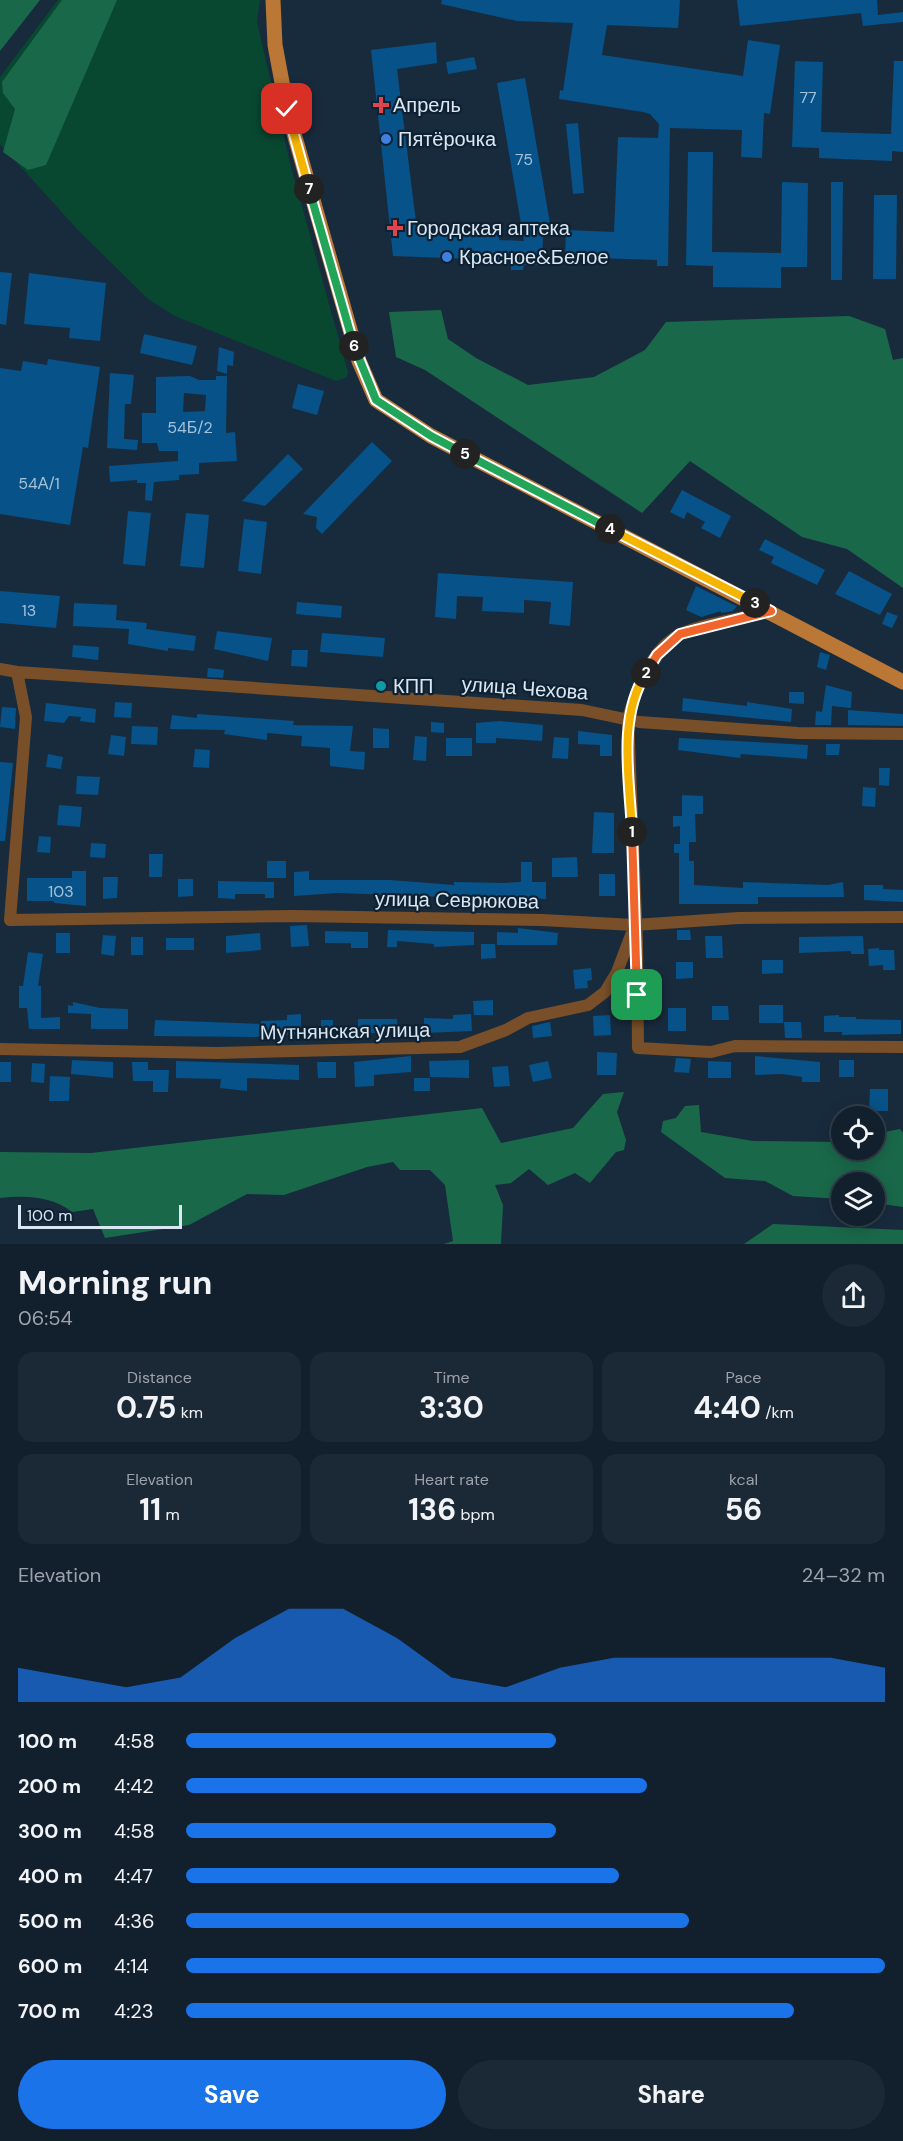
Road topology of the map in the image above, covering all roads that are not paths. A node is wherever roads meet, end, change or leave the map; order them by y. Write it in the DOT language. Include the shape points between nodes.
graph roads {
  1 [pos="273,0"];
  2 [pos="771,611"];
  3 [pos="0,669"];
  4 [pos="17,672"];
  5 [pos="903,682"];
  6 [pos="628,718"];
  7 [pos="903,734"];
  8 [pos="903,917"];
  9 [pos="5,923"];
  10 [pos="634,925"];
  11 [pos="903,1047"];
  12 [pos="0,1049"];
  1 -- 2 [label="main road" via="275,45 287,109 353,342 376,400 431,436"];
  2 -- 5 [label="main road"];
  2 -- 6 [label="street" via="680,634 657,655 637,686"];
  3 -- 4 [label="street, улица Чехова"];
  4 -- 6 [label="street, улица Чехова" via="582,710"];
  4 -- 9 [label="street" via="26,717"];
  6 -- 7 [label="street, улица Чехова" via="639,722 798,733"];
  6 -- 10 [label="street"];
  8 -- 10 [label="street, улица Севрюкова" via="739,918"];
  9 -- 10 [label="street, улица Севрюкова" via="294,916"];
  10 -- 11 [label="street" via="638,1048 711,1052 735,1046"];
  10 -- 12 [label="street, Мутнянская улица" via="617,972 605,992 588,1005 528,1018 460,1047 217,1053"];
}
